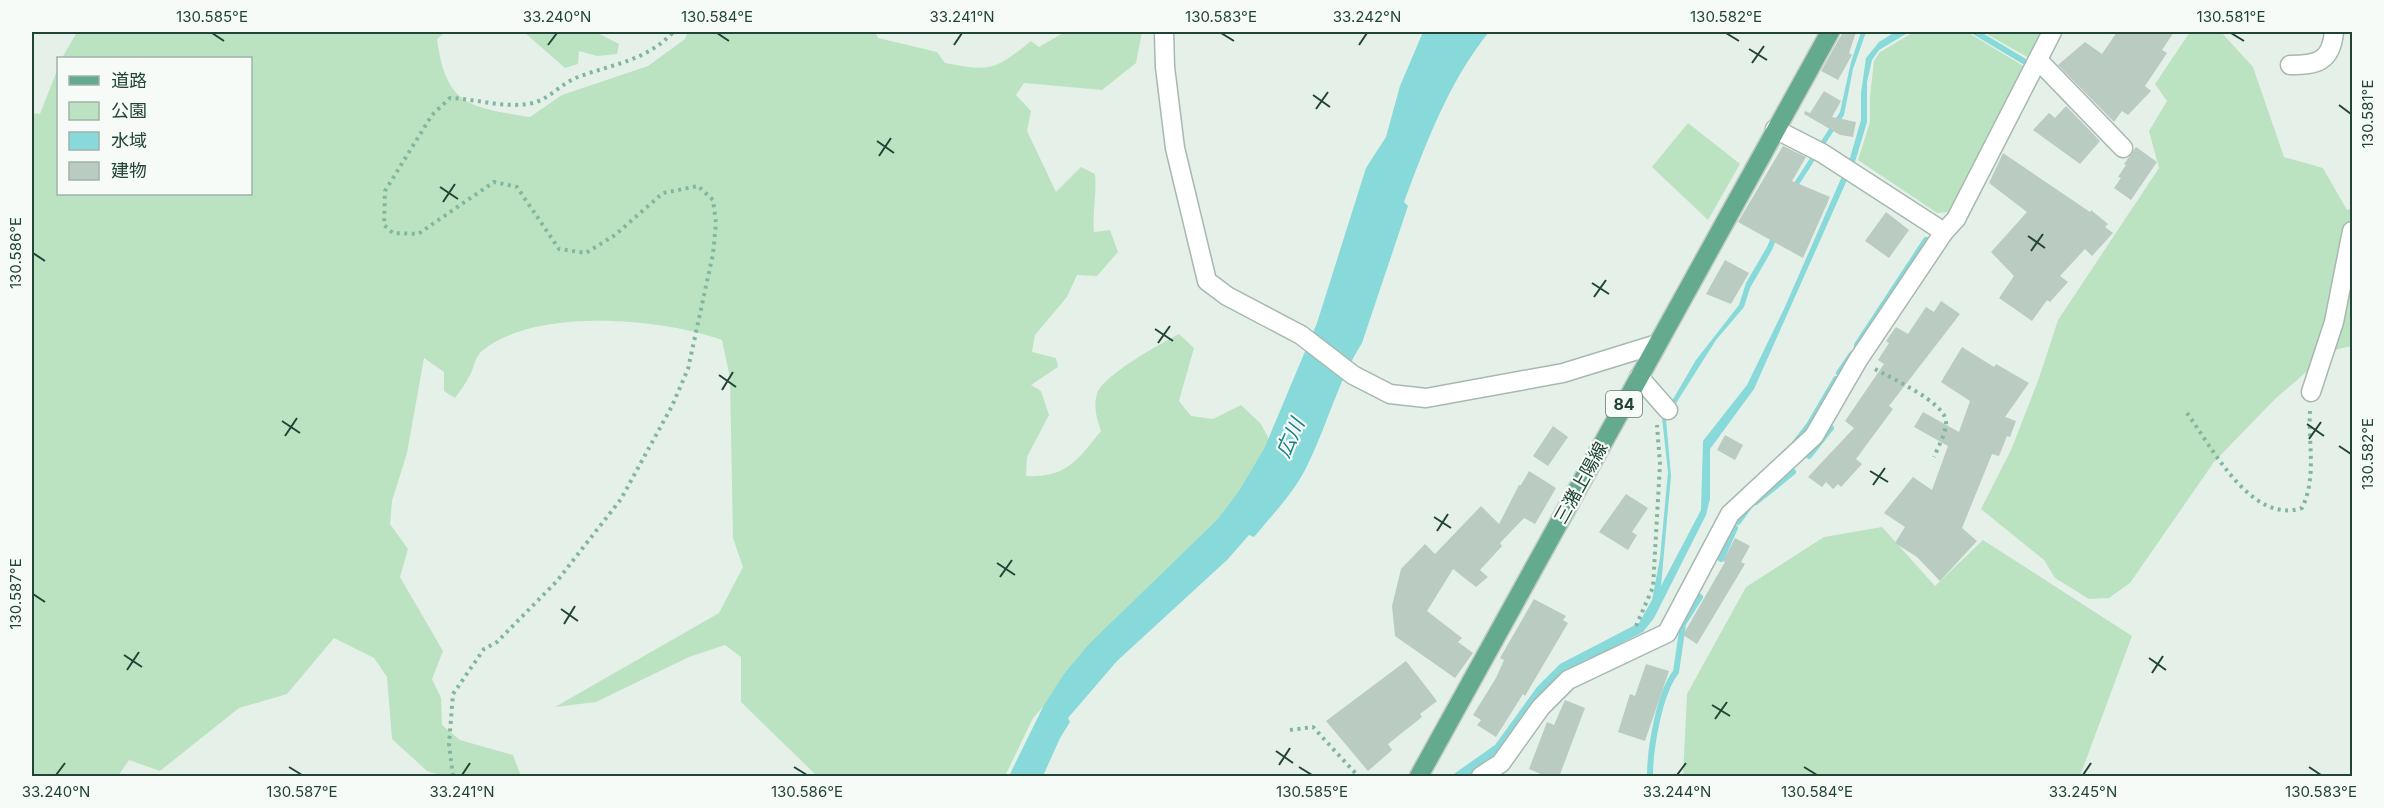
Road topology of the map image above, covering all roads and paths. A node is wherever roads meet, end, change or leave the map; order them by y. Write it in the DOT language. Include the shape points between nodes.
graph roads {
  1 [pos="673,32"];
  2 [pos="1164,32"];
  3 [pos="1830,32"];
  4 [pos="2052,32"];
  5 [pos="2334,32"];
  6 [pos="2038,60"];
  7 [pos="2290,65"];
  8 [pos="1775,129"];
  9 [pos="2123,148"];
  10 [pos="2352,231"];
  11 [pos="1944,232"];
  12 [pos="1657,344"];
  13 [pos="1858,360"];
  14 [pos="1639,377"];
  15 [pos="2311,392"];
  16 [pos="1654,394"];
  17 [pos="1668,410"];
  18 [pos="2187,412"];
  19 [pos="1934,457"];
  20 [pos="1640,646"];
  21 [pos="1290,730"];
  22 [pos="453,777"];
  23 [pos="1358,777"];
  24 [pos="1419,777"];
  25 [pos="1480,777"];
  1 -- 22 [label="path" via="657,47 633,60 577,78 534,102 490,105 450,98 432,115 385,192 384,225 393,233 418,234 494,182 517,187 559,249 586,254 615,235 663,193 698,186 713,201 716,223 714,254 688,369 672,406 621,499 556,581 497,642 484,649 453,694 449,744"];
  2 -- 12 [label="street" via="1174,148 1207,281 1227,296 1301,335 1353,375 1390,394 1426,398 1563,373"];
  3 -- 8 [label="main road, 三潴上陽線 / 84"];
  4 -- 6 [label="street"];
  5 -- 7 [label="street" via="2327,55 2313,65"];
  6 -- 9 [label="street"];
  6 -- 11 [label="street" via="1956,219"];
  8 -- 11 [label="street" via="1822,153"];
  8 -- 12 [label="main road, 三潴上陽線 / 84"];
  10 -- 15 [label="street" via="2334,322"];
  11 -- 13 [label="street"];
  12 -- 14 [label="main road, 三潴上陽線 / 84"];
  13 -- 19 [label="path" via="1919,393 1943,413 1947,423"];
  13 -- 20 [label="street" via="1814,436 1730,514 1667,633"];
  14 -- 16 [label="street"];
  14 -- 24 [label="main road, 三潴上陽線 / 84"];
  15 -- 18 [label="path" via="2310,493 2302,508 2290,512 2269,508 2246,493"];
  16 -- 17 [label="street"];
  16 -- 20 [label="path" via="1660,464 1653,586 1636,625"];
  20 -- 25 [label="street" via="1568,680 1541,707 1501,763"];
  21 -- 23 [label="path" via="1312,727 1319,731"];
}
